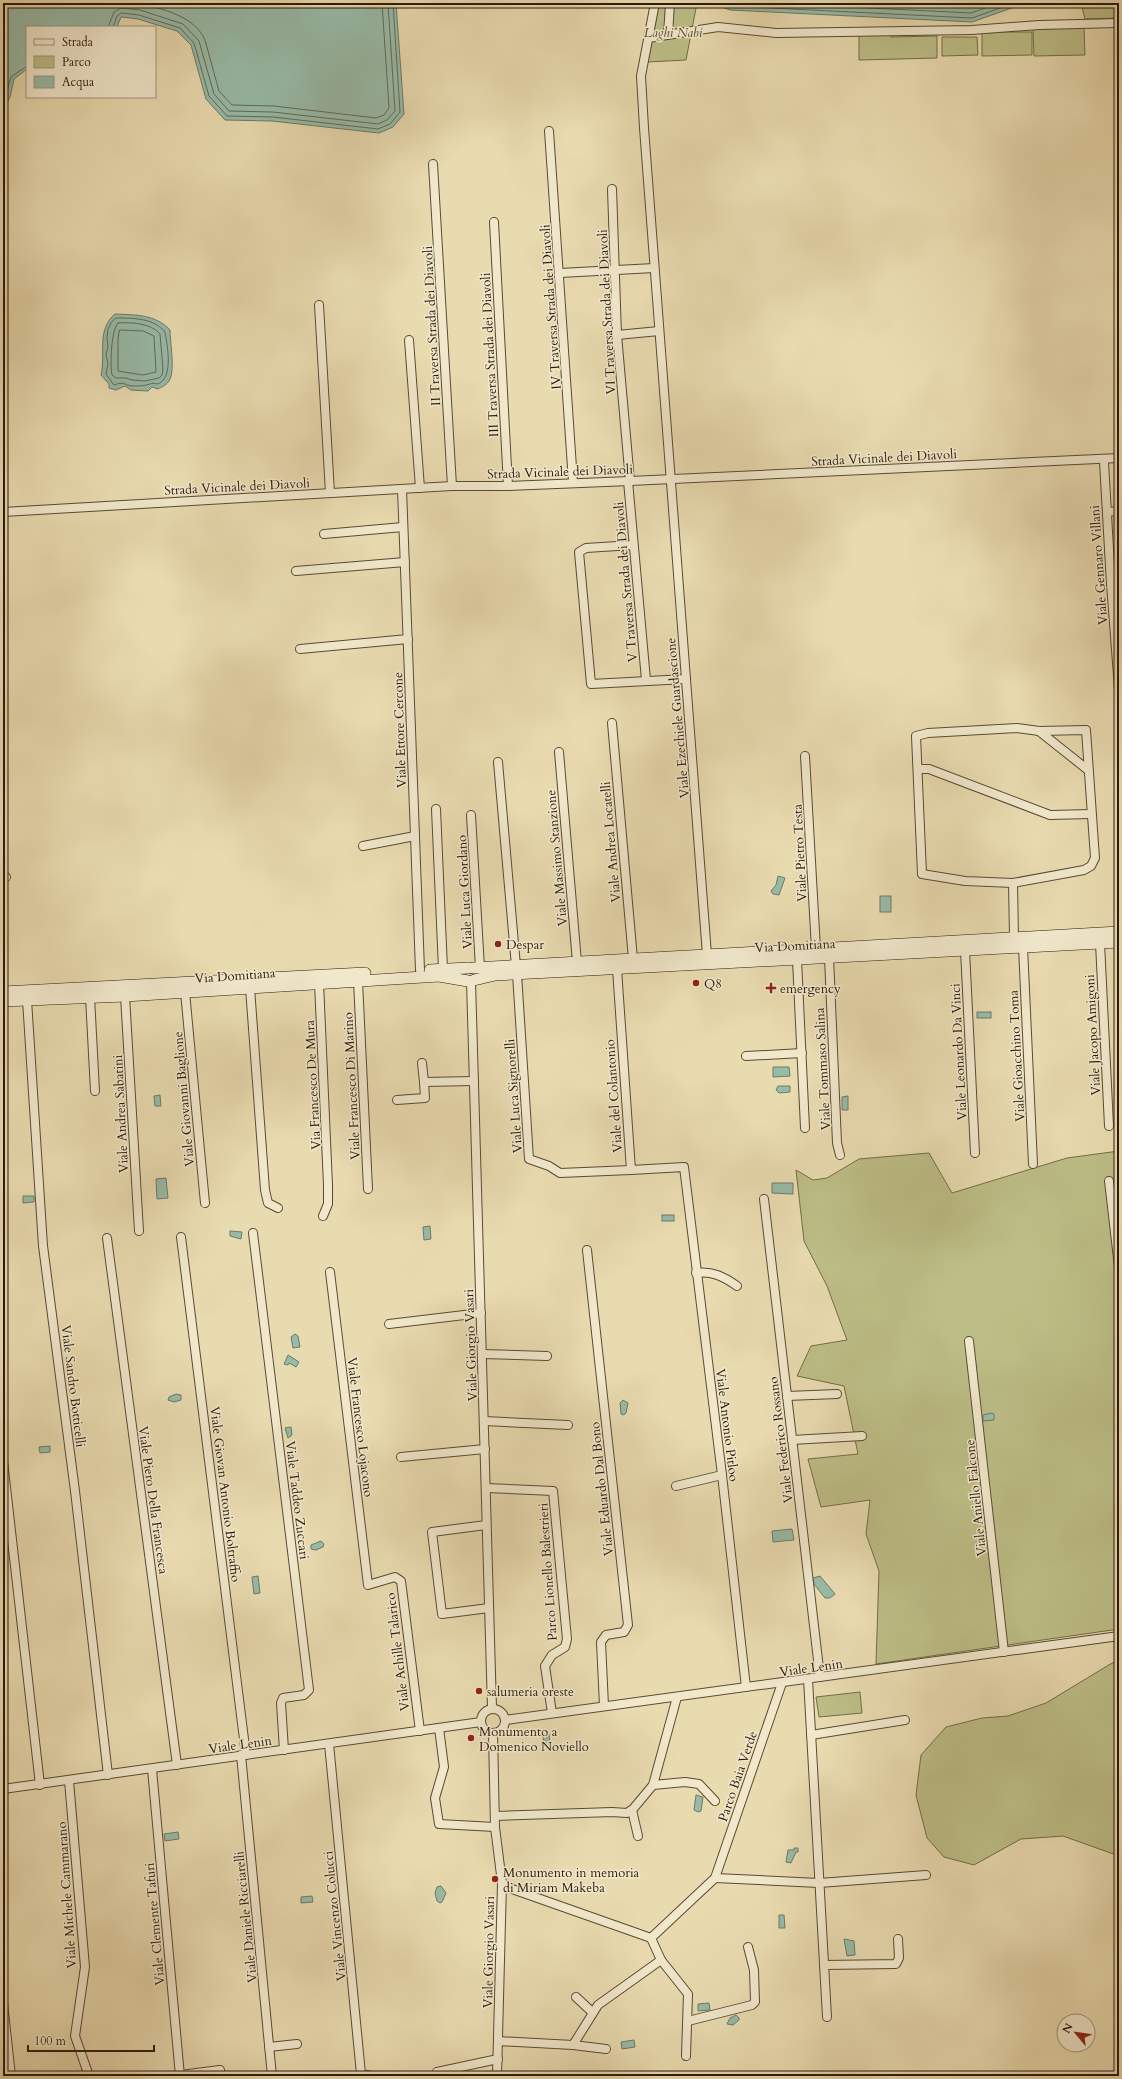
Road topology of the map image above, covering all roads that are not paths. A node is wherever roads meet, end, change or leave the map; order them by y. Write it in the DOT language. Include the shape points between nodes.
graph roads {
  1 [pos="655,3"];
  2 [pos="670,3"];
  3 [pos="1119,23"];
  4 [pos="668,35"];
  5 [pos="648,38"];
  6 [pos="549,131"];
  7 [pos="433,164"];
  8 [pos="612,189"];
  9 [pos="494,222"];
  10 [pos="654,268"];
  11 [pos="615,270"];
  12 [pos="560,273"];
  13 [pos="318,305"];
  14 [pos="659,331"];
  15 [pos="617,335"];
  16 [pos="409,340"];
  17 [pos="1119,458"];
  18 [pos="1104,462"];
  19 [pos="670,479"];
  20 [pos="629,481"];
  21 [pos="573,482"];
  22 [pos="452,486"];
  23 [pos="508,486"];
  24 [pos="420,488"];
  25 [pos="402,489"];
  26 [pos="330,493"];
  27 [pos="1119,511"];
  28 [pos="3,512"];
  29 [pos="1107,512"];
  30 [pos="403,526"];
  31 [pos="324,534"];
  32 [pos="633,545"];
  33 [pos="405,562"];
  34 [pos="296,571"];
  35 [pos="1115,584"];
  36 [pos="408,639"];
  37 [pos="300,649"];
  38 [pos="686,679"];
  39 [pos="646,680"];
  40 [pos="1119,689"];
  41 [pos="612,723"];
  42 [pos="1039,730"];
  43 [pos="559,752"];
  44 [pos="805,756"];
  45 [pos="498,762"];
  46 [pos="918,769"];
  47 [pos="1088,770"];
  48 [pos="436,809"];
  49 [pos="1090,814"];
  50 [pos="471,815"];
  51 [pos="415,836"];
  52 [pos="363,846"];
  53 [pos="1013,883"];
  54 [pos="1119,932"];
  55 [pos="1014,938"];
  56 [pos="1119,942"];
  57 [pos="1100,943"];
  58 [pos="1023,947"];
  59 [pos="816,949"];
  60 [pos="965,950"];
  61 [pos="707,955"];
  62 [pos="829,957"];
  63 [pos="633,959"];
  64 [pos="797,960"];
  65 [pos="577,962"];
  66 [pos="474,968"];
  67 [pos="617,968"];
  68 [pos="443,969"];
  69 [pos="420,970"];
  70 [pos="516,970"];
  71 [pos="358,981"];
  72 [pos="471,981"];
  73 [pos="319,983"];
  74 [pos="250,988"];
  75 [pos="3,992"];
  76 [pos="185,992"];
  77 [pos="125,996"];
  78 [pos="90,997"];
  79 [pos="27,1000"];
  80 [pos="3,1001"];
  81 [pos="802,1053"];
  82 [pos="746,1056"];
  83 [pos="422,1063"];
  84 [pos="474,1081"];
  85 [pos="424,1082"];
  86 [pos="95,1091"];
  87 [pos="397,1100"];
  88 [pos="1109,1126"];
  89 [pos="805,1128"];
  90 [pos="975,1153"];
  91 [pos="840,1155"];
  92 [pos="1033,1164"];
  93 [pos="684,1167"];
  94 [pos="631,1170"];
  95 [pos="1109,1181"];
  96 [pos="368,1189"];
  97 [pos="764,1199"];
  98 [pos="205,1203"];
  99 [pos="278,1208"];
  100 [pos="324,1216"];
  101 [pos="139,1231"];
  102 [pos="253,1233"];
  103 [pos="181,1237"];
  104 [pos="107,1238"];
  105 [pos="587,1250"];
  106 [pos="1119,1267"];
  107 [pos="330,1272"];
  108 [pos="696,1273"];
  109 [pos="737,1286"];
  110 [pos="481,1313"];
  111 [pos="389,1324"];
  112 [pos="969,1341"];
  113 [pos="482,1354"];
  114 [pos="547,1356"];
  115 [pos="837,1394"];
  116 [pos="787,1396"];
  117 [pos="484,1421"];
  118 [pos="568,1425"];
  119 [pos="862,1436"];
  120 [pos="792,1440"];
  121 [pos="485,1449"];
  122 [pos="401,1457"];
  123 [pos="3,1461"];
  124 [pos="722,1475"];
  125 [pos="676,1486"];
  126 [pos="486,1488"];
  127 [pos="486,1525"];
  128 [pos="368,1585"];
  129 [pos="489,1608"];
  130 [pos="1119,1636"];
  131 [pos="1004,1652"];
  132 [pos="820,1678"];
  133 [pos="808,1679"];
  134 [pos="782,1683"];
  135 [pos="746,1688"];
  136 [pos="677,1696"];
  137 [pos="604,1706"];
  138 [pos="492,1708"];
  139 [pos="552,1713"];
  140 [pos="506,1720"];
  141 [pos="905,1720"];
  142 [pos="481,1722"];
  143 [pos="439,1728"];
  144 [pos="420,1731"];
  145 [pos="493,1733"];
  146 [pos="810,1735"];
  147 [pos="329,1744"];
  148 [pos="284,1750"];
  149 [pos="243,1755"];
  150 [pos="177,1765"];
  151 [pos="152,1769"];
  152 [pos="108,1775"];
  153 [pos="69,1781"];
  154 [pos="40,1785"];
  155 [pos="653,1785"];
  156 [pos="3,1789"];
  157 [pos="715,1801"];
  158 [pos="632,1810"];
  159 [pos="495,1816"];
  160 [pos="495,1827"];
  161 [pos="638,1836"];
  162 [pos="926,1875"];
  163 [pos="715,1878"];
  164 [pos="502,1883"];
  165 [pos="819,1883"];
  166 [pos="651,1938"];
  167 [pos="898,1939"];
  168 [pos="748,1947"];
  169 [pos="661,1960"];
  170 [pos="824,1965"];
  171 [pos="576,1997"];
  172 [pos="3,2003"];
  173 [pos="592,2012"];
  174 [pos="827,2018"];
  175 [pos="688,2022"];
  176 [pos="498,2041"];
  177 [pos="297,2044"];
  178 [pos="573,2045"];
  179 [pos="269,2047"];
  180 [pos="606,2049"];
  181 [pos="686,2056"];
  182 [pos="498,2059"];
  183 [pos="220,2070"];
  184 [pos="437,2072"];
  185 [pos="11,2076"];
  186 [pos="89,2076"];
  187 [pos="180,2076"];
  188 [pos="272,2076"];
  189 [pos="372,2076"];
  190 [pos="497,2076"];
  1 -- 5 [label="street, Viale Ezechiele Guardascione"];
  2 -- 4 [label="street"];
  3 -- 4 [label="street" via="972,30 776,33 718,27"];
  4 -- 5 [label="street"];
  5 -- 10 [label="street, Viale Ezechiele Guardascione" via="641,76"];
  6 -- 12 [label="street, IV Traversa Strada dei Diavoli"];
  7 -- 22 [label="street, II Traversa Strada dei Diavoli"];
  8 -- 11 [label="street, VI Traversa Strada dei Diavoli"];
  9 -- 23 [label="street, III Traversa Strada dei Diavoli"];
  10 -- 11 [label="street"];
  10 -- 14 [label="street, Viale Ezechiele Guardascione"];
  11 -- 12 [label="street"];
  11 -- 15 [label="street, VI Traversa Strada dei Diavoli"];
  12 -- 21 [label="street, IV Traversa Strada dei Diavoli"];
  13 -- 26 [label="street"];
  14 -- 15 [label="street"];
  14 -- 19 [label="street, Viale Ezechiele Guardascione"];
  15 -- 20 [label="street, VI Traversa Strada dei Diavoli"];
  16 -- 24 [label="street"];
  17 -- 19 [label="street, Strada Vicinale dei Diavoli"];
  18 -- 29 [label="street, Viale Gennaro Villani"];
  19 -- 20 [label="street, Strada Vicinale dei Diavoli"];
  19 -- 38 [label="street, Viale Ezechiele Guardascione"];
  20 -- 21 [label="street, Strada Vicinale dei Diavoli"];
  20 -- 32 [label="street, V Traversa Strada dei Diavoli"];
  21 -- 23 [label="street, Strada Vicinale dei Diavoli"];
  22 -- 23 [label="street, Strada Vicinale dei Diavoli"];
  22 -- 24 [label="street, Strada Vicinale dei Diavoli"];
  24 -- 25 [label="street, Strada Vicinale dei Diavoli"];
  25 -- 26 [label="street, Strada Vicinale dei Diavoli"];
  25 -- 30 [label="street, Viale Ettore Cercone"];
  26 -- 28 [label="street, Strada Vicinale dei Diavoli"];
  27 -- 29 [label="street"];
  29 -- 35 [label="street, Viale Gennaro Villani"];
  30 -- 31 [label="street"];
  30 -- 33 [label="street, Viale Ettore Cercone"];
  32 -- 39 [label="street, V Traversa Strada dei Diavoli"];
  32 -- 39 [label="street" via="586,548 579,552 591,684"];
  33 -- 34 [label="street"];
  33 -- 36 [label="street, Viale Ettore Cercone"];
  35 -- 40 [label="street, Viale Gennaro Villani"];
  36 -- 37 [label="street"];
  36 -- 51 [label="street, Viale Ettore Cercone"];
  38 -- 39 [label="street"];
  38 -- 61 [label="street, Viale Ezechiele Guardascione"];
  41 -- 63 [label="street, Viale Andrea Locatelli"];
  42 -- 46 [label="street" via="1017,728 920,733 916,736"];
  42 -- 47 [label="street"];
  42 -- 47 [label="street" via="1086,730"];
  43 -- 65 [label="street, Viale Massimo Stanzione"];
  44 -- 59 [label="street, Viale Pietro Testa"];
  45 -- 70 [label="street"];
  46 -- 49 [label="street" via="929,769 1050,814"];
  46 -- 53 [label="street" via="922,874 965,881"];
  47 -- 49 [label="street"];
  48 -- 68 [label="street"];
  49 -- 53 [label="street" via="1095,858 1091,866 1084,870"];
  50 -- 66 [label="street, Viale Luca Giordano"];
  51 -- 52 [label="street"];
  51 -- 69 [label="street, Viale Ettore Cercone"];
  53 -- 55 [label="street"];
  54 -- 55 [label="main road, Via Domitiana"];
  55 -- 59 [label="main road, Via Domitiana"];
  56 -- 57 [label="main road, Via Domitiana"];
  57 -- 58 [label="main road, Via Domitiana"];
  57 -- 88 [label="street, Viale Jacopo Amigoni"];
  58 -- 60 [label="main road, Via Domitiana"];
  58 -- 92 [label="street, Viale Gioacchino Toma"];
  59 -- 61 [label="main road, Via Domitiana"];
  60 -- 62 [label="main road, Via Domitiana"];
  60 -- 90 [label="street, Viale Leonardo Da Vinci"];
  61 -- 63 [label="main road, Via Domitiana"];
  62 -- 64 [label="main road, Via Domitiana"];
  62 -- 91 [label="street, Viale Tommaso Salina" via="837,1143"];
  63 -- 65 [label="main road, Via Domitiana"];
  64 -- 67 [label="main road, Via Domitiana"];
  64 -- 81 [label="street"];
  65 -- 70 [label="main road, Via Domitiana"];
  66 -- 68 [label="main road, Via Domitiana"];
  66 -- 70 [label="main road, Via Domitiana"];
  66 -- 72 [label="main road" via="477,973"];
  67 -- 70 [label="main road, Via Domitiana"];
  67 -- 94 [label="street, Viale del Colantonio"];
  68 -- 69 [label="main road, Via Domitiana"];
  69 -- 75 [label="main road, Via Domitiana"];
  70 -- 72 [label="main road, Via Domitiana"];
  70 -- 94 [label="street, Viale Luca Signorelli" via="529,1160 549,1166 560,1173"];
  71 -- 72 [label="main road, Via Domitiana" via="439,976"];
  71 -- 73 [label="main road, Via Domitiana"];
  71 -- 96 [label="street, Viale Francesco Di Marino"];
  72 -- 84 [label="street, Viale Giorgio Vasari"];
  73 -- 74 [label="main road, Via Domitiana"];
  73 -- 100 [label="street, Via Francesco De Mura" via="328,1185 328,1204"];
  74 -- 76 [label="main road, Via Domitiana"];
  74 -- 99 [label="street" via="265,1190 268,1203"];
  76 -- 77 [label="main road, Via Domitiana"];
  76 -- 98 [label="street, Viale Giovanni Baglione"];
  77 -- 78 [label="main road, Via Domitiana"];
  77 -- 101 [label="street, Viale Andrea Sabatini"];
  78 -- 79 [label="main road, Via Domitiana"];
  78 -- 86 [label="street"];
  79 -- 80 [label="main road, Via Domitiana"];
  79 -- 152 [label="street, Viale Sandro Botticelli" via="43,1246"];
  81 -- 82 [label="street"];
  81 -- 89 [label="street"];
  83 -- 85 [label="street"];
  84 -- 85 [label="street"];
  84 -- 110 [label="street, Viale Giorgio Vasari"];
  85 -- 87 [label="street" via="425,1098"];
  93 -- 94 [label="street, Viale del Colantonio"];
  93 -- 108 [label="street, Viale Antonio Pitloo"];
  95 -- 106 [label="street"];
  97 -- 116 [label="street, Viale Federico Rossano"];
  102 -- 148 [label="street, Viale Taddeo Zuccari" via="309,1690 304,1694 283,1698 280,1703"];
  103 -- 149 [label="street, Viale Giovan Antonio Boltraffio"];
  104 -- 150 [label="street, Viale Piero Della Francesca"];
  105 -- 137 [label="street, Viale Eduardo Dal Bono" via="628,1627 624,1632 606,1634 601,1642"];
  107 -- 128 [label="street, Viale Francesco Lojacono"];
  108 -- 109 [label="street" via="708,1272"];
  108 -- 124 [label="street, Viale Antonio Pitloo"];
  110 -- 111 [label="street"];
  110 -- 113 [label="street, Viale Giorgio Vasari"];
  112 -- 131 [label="street, Viale Aniello Falcone"];
  113 -- 114 [label="street"];
  113 -- 117 [label="street, Viale Giorgio Vasari"];
  115 -- 116 [label="street"];
  116 -- 120 [label="street, Viale Federico Rossano"];
  117 -- 118 [label="street"];
  117 -- 121 [label="street, Viale Giorgio Vasari"];
  119 -- 120 [label="street"];
  120 -- 132 [label="street, Viale Federico Rossano"];
  121 -- 122 [label="street"];
  121 -- 126 [label="street, Viale Giorgio Vasari"];
  123 -- 154 [label="street"];
  124 -- 125 [label="street"];
  124 -- 135 [label="street, Viale Antonio Pitloo"];
  126 -- 127 [label="street, Viale Giorgio Vasari"];
  126 -- 139 [label="street, Parco Lionello Balestrieri" via="553,1491 567,1639 565,1647 552,1655 545,1666"];
  127 -- 129 [label="street, Viale Giorgio Vasari"];
  127 -- 129 [label="street" via="432,1532 442,1614"];
  128 -- 144 [label="street, Viale Achille Talarico" via="395,1577 401,1581"];
  129 -- 138 [label="street, Viale Giorgio Vasari"];
  130 -- 131 [label="street, Viale Lenin"];
  131 -- 132 [label="street, Viale Lenin"];
  132 -- 133 [label="street, Viale Lenin"];
  133 -- 134 [label="street, Viale Lenin"];
  133 -- 146 [label="street"];
  134 -- 135 [label="street, Viale Lenin"];
  134 -- 163 [label="street, Parco Baia Verde"];
  135 -- 136 [label="street, Viale Lenin"];
  136 -- 137 [label="street, Viale Lenin"];
  136 -- 155 [label="street"];
  137 -- 139 [label="street, Viale Lenin"];
  138 -- 140 [label="street" via="501,1711"];
  138 -- 142 [label="street" via="483,1714"];
  139 -- 140 [label="street, Viale Lenin"];
  140 -- 145 [label="street" via="502,1730"];
  141 -- 146 [label="street"];
  142 -- 143 [label="street, Viale Lenin"];
  142 -- 145 [label="street" via="485,1729"];
  143 -- 144 [label="street, Viale Lenin"];
  143 -- 160 [label="street" via="444,1767 435,1798 439,1824"];
  144 -- 147 [label="street, Viale Lenin"];
  145 -- 159 [label="street, Viale Giorgio Vasari"];
  146 -- 165 [label="street"];
  147 -- 148 [label="street, Viale Lenin"];
  147 -- 189 [label="street, Viale Vincenzo Colucci" via="361,2074"];
  148 -- 149 [label="street, Viale Lenin"];
  149 -- 150 [label="street, Viale Lenin"];
  149 -- 179 [label="street, Viale Daniele Ricciarelli"];
  150 -- 151 [label="street, Viale Lenin"];
  151 -- 152 [label="street, Viale Lenin"];
  151 -- 187 [label="street, Viale Clemente Tafuri"];
  152 -- 153 [label="street, Viale Lenin"];
  153 -- 154 [label="street, Viale Lenin"];
  153 -- 186 [label="street, Viale Michele Cammarano" via="85,1966 75,2036"];
  154 -- 156 [label="street, Viale Lenin"];
  155 -- 157 [label="street" via="685,1782 699,1784"];
  155 -- 158 [label="street"];
  158 -- 159 [label="street" via="627,1813"];
  158 -- 161 [label="street"];
  159 -- 160 [label="street, Viale Giorgio Vasari"];
  160 -- 164 [label="street, Viale Giorgio Vasari"];
  162 -- 165 [label="street"];
  163 -- 165 [label="street"];
  163 -- 166 [label="street, Parco Baia Verde"];
  164 -- 166 [label="street" via="512,1889"];
  164 -- 176 [label="street, Viale Giorgio Vasari"];
  165 -- 170 [label="street"];
  166 -- 169 [label="street"];
  167 -- 170 [label="street" via="899,1958 896,1964"];
  168 -- 175 [label="street" via="754,1970 755,2002 752,2005"];
  169 -- 173 [label="street"];
  169 -- 175 [label="street" via="688,1994"];
  170 -- 174 [label="street"];
  171 -- 173 [label="street"];
  172 -- 185 [label="street"];
  173 -- 178 [label="street"];
  175 -- 181 [label="street"];
  176 -- 178 [label="street"];
  176 -- 182 [label="street, Viale Giorgio Vasari"];
  177 -- 179 [label="street"];
  178 -- 180 [label="street"];
  179 -- 188 [label="street, Viale Daniele Ricciarelli"];
  182 -- 184 [label="street"];
  182 -- 190 [label="street, Viale Giorgio Vasari"];
  183 -- 187 [label="street"];
}
